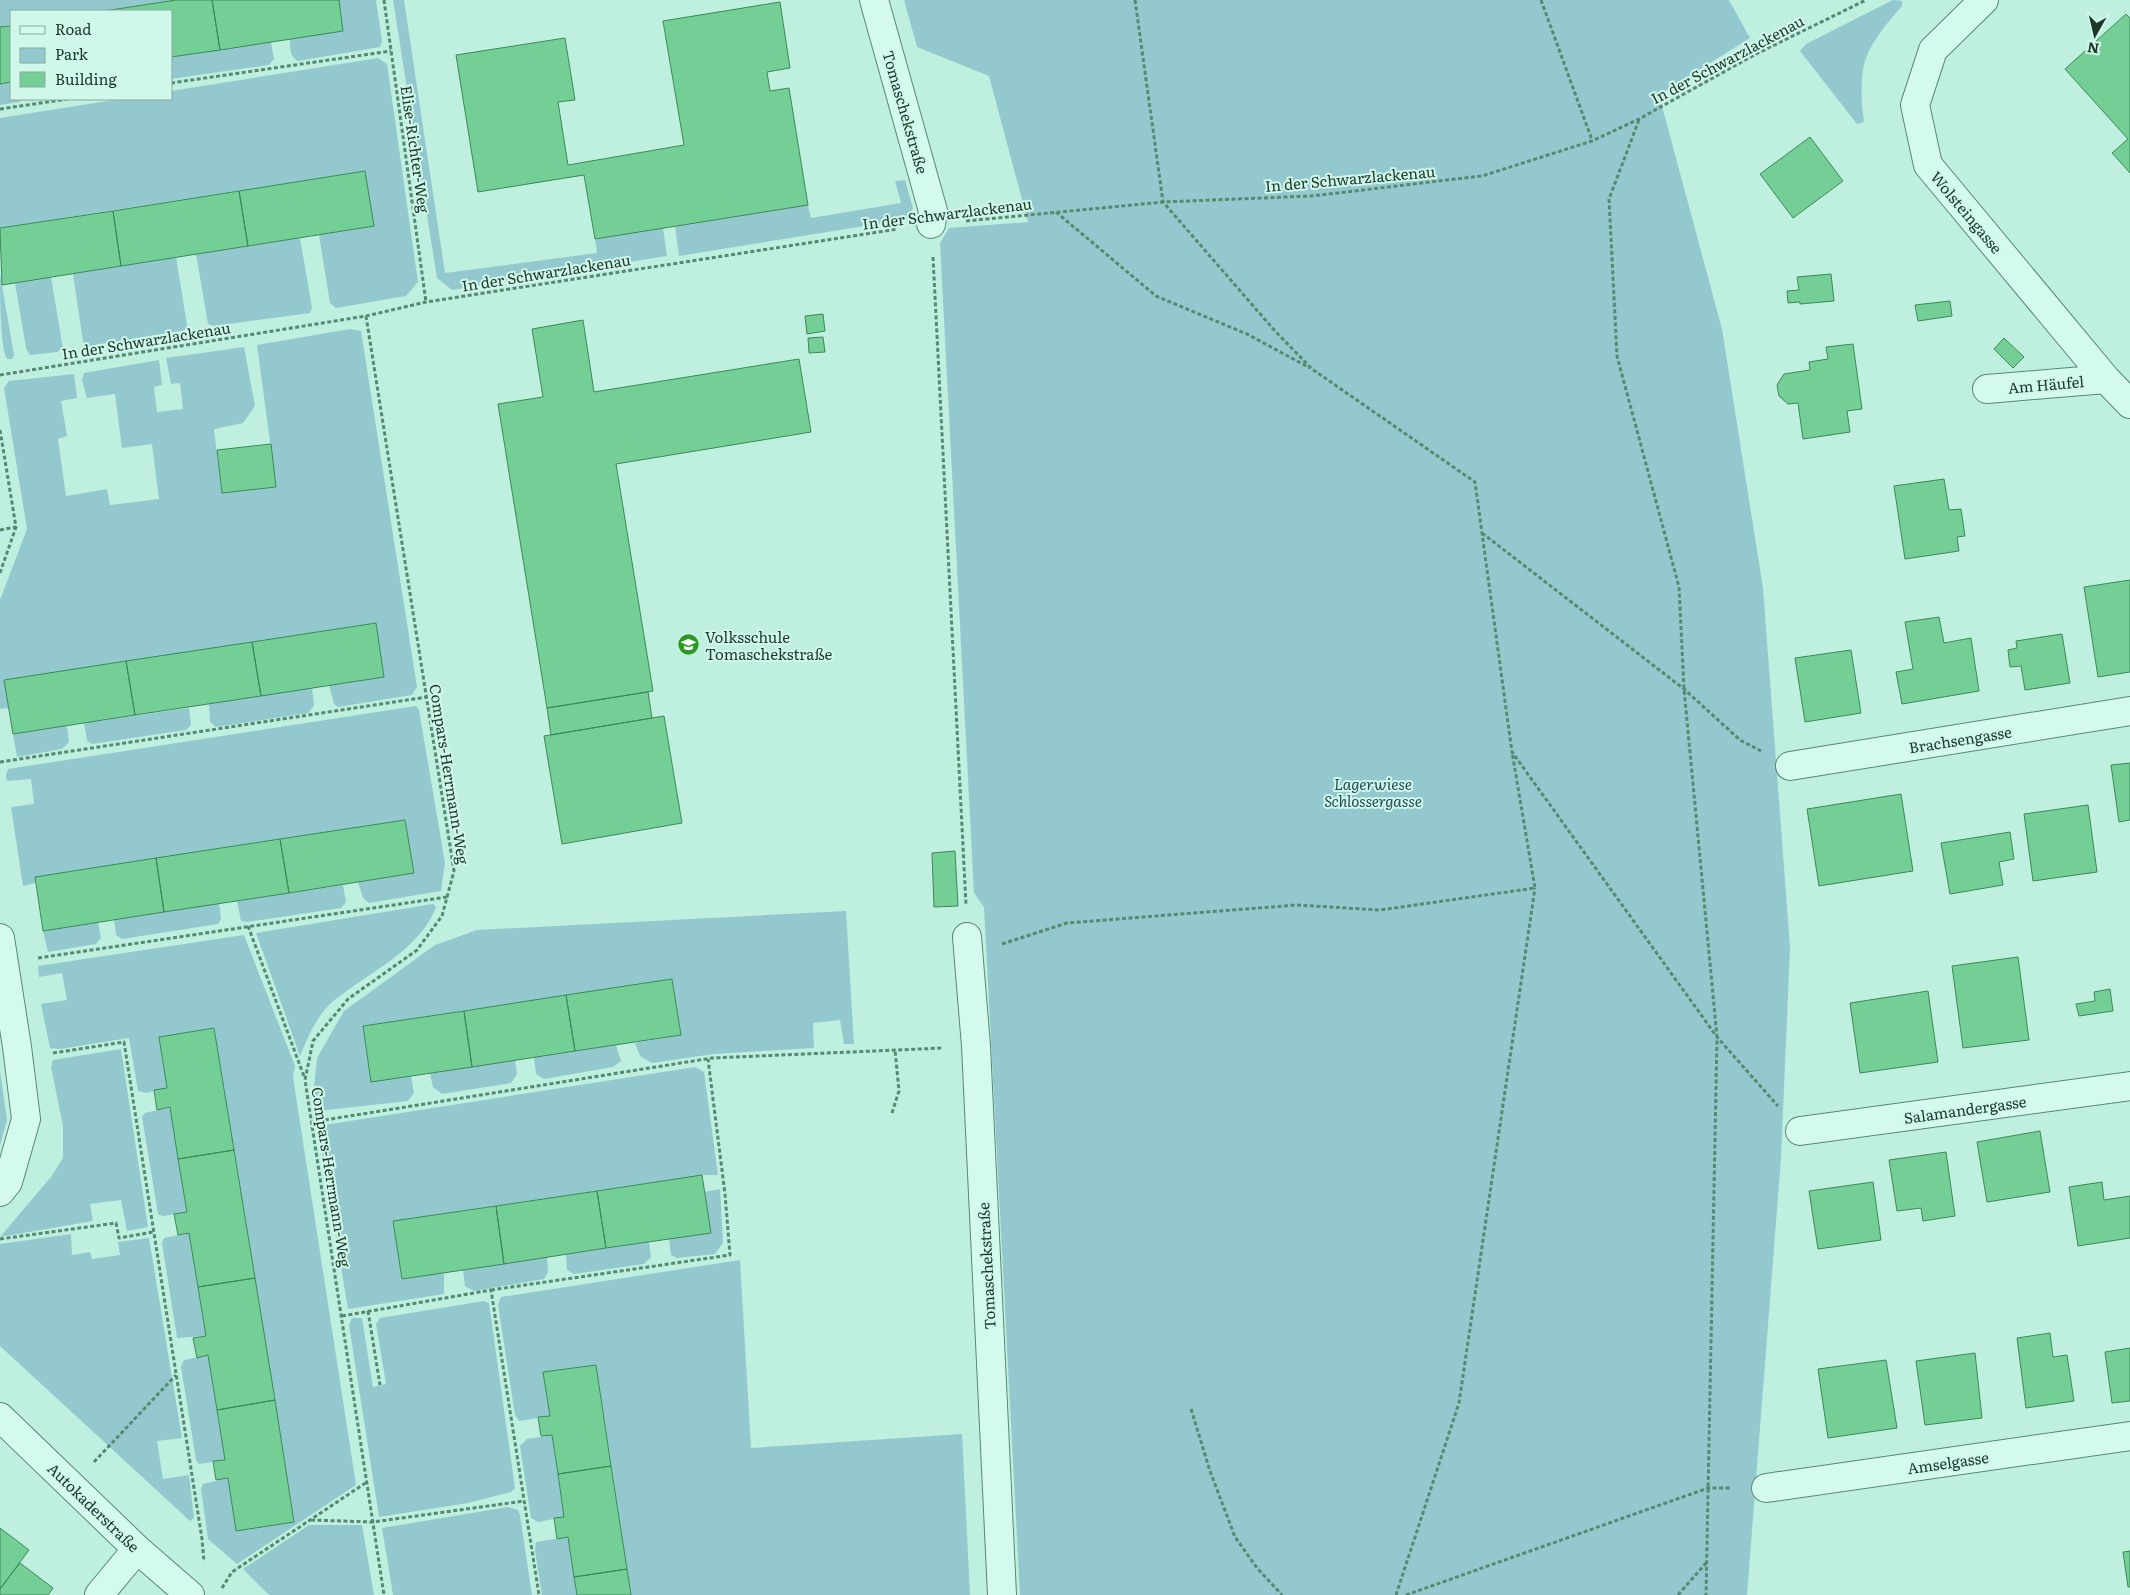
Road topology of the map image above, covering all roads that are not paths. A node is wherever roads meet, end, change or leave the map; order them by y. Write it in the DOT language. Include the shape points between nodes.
graph roads {
  1 [pos="874,0"];
  2 [pos="1984,0"];
  3 [pos="931,224"];
  4 [pos="2106,379"];
  5 [pos="1987,389"];
  6 [pos="2130,404"];
  7 [pos="2130,711"];
  8 [pos="1790,766"];
  9 [pos="967,937"];
  10 [pos="2,950"];
  11 [pos="2130,1086"];
  12 [pos="1800,1131"];
  13 [pos="0,1192"];
  14 [pos="0,1417"];
  15 [pos="2130,1436"];
  16 [pos="1766,1488"];
  17 [pos="136,1549"];
  18 [pos="99,1595"];
  19 [pos="190,1595"];
  20 [pos="1002,1595"];
  1 -- 3 [label="street, Tomaschekstraße" via="933,211"];
  2 -- 4 [label="street, Wolsteingasse" via="1933,50 1915,105 1928,165"];
  4 -- 5 [label="street, Am Häufel"];
  4 -- 6 [label="street, Wolsteingasse"];
  7 -- 8 [label="street, Brachsengasse"];
  9 -- 20 [label="street, Tomaschekstraße" via="976,1046"];
  10 -- 13 [label="street" via="26,1119 8,1182"];
  11 -- 12 [label="street, Salamandergasse"];
  14 -- 17 [label="street, Autokaderstraße"];
  15 -- 16 [label="street, Amselgasse"];
  17 -- 18 [label="street"];
  17 -- 19 [label="street, Autokaderstraße"];
}
